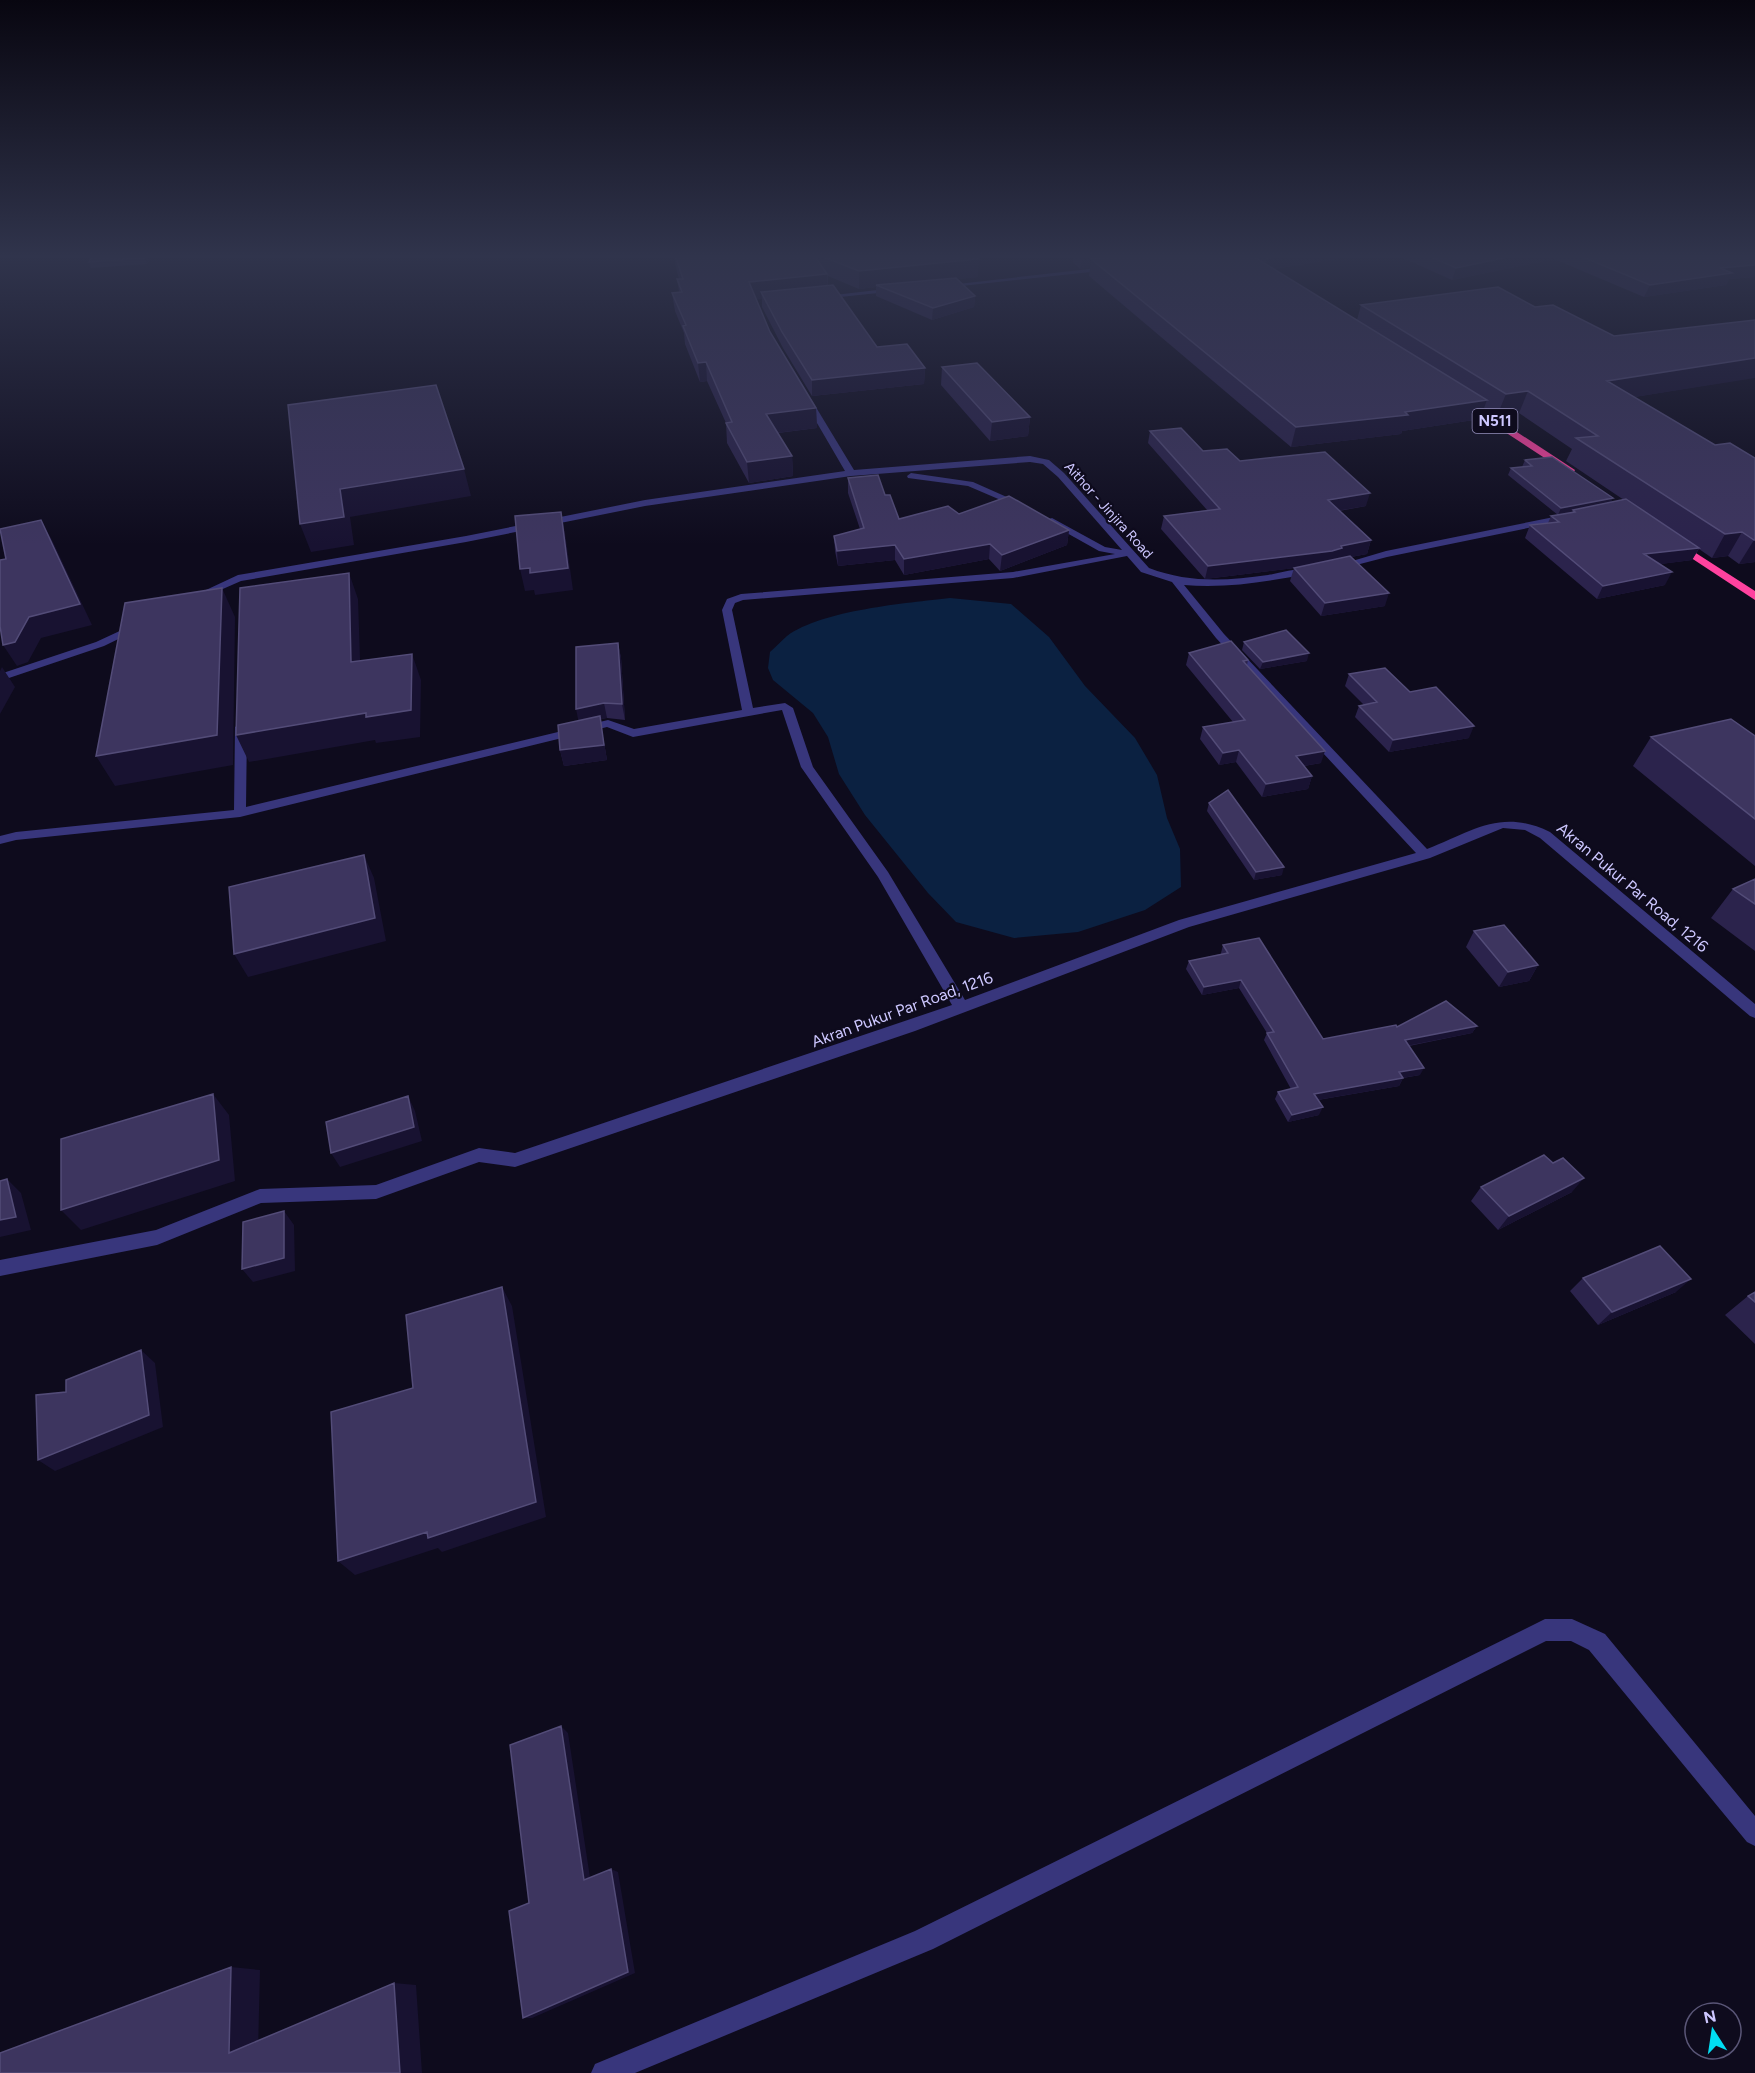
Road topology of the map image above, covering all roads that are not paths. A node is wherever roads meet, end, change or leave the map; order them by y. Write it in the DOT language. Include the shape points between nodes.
graph roads {
  1 [pos="803,393"];
  2 [pos="1455,395"];
  3 [pos="851,473"];
  4 [pos="1578,476"];
  5 [pos="1024,507"];
  6 [pos="1575,516"];
  7 [pos="1044,517"];
  8 [pos="1669,538"];
  9 [pos="1130,554"];
  10 [pos="1328,569"];
  11 [pos="1316,571"];
  12 [pos="1176,581"];
  13 [pos="1755,596"];
  14 [pos="181,604"];
  15 [pos="151,619"];
  16 [pos="0,678"];
  17 [pos="748,712"];
  18 [pos="242,720"];
  19 [pos="240,813"];
  20 [pos="0,840"];
  21 [pos="1425,855"];
  22 [pos="961,1007"];
  23 [pos="1755,1012"];
  24 [pos="0,1268"];
  25 [pos="1755,1834"];
  26 [pos="604,2073"];
  1 -- 3 [label="street"];
  2 -- 4 [label="highway, N511"];
  3 -- 5 [label="street" via="926,476 970,484"];
  3 -- 9 [label="street, Aithor - Jinjira Road" via="1017,459 1046,462"];
  3 -- 14 [label="street, Aithor - Jinjira Road" via="645,504 238,583"];
  6 -- 10 [label="street"];
  7 -- 9 [label="street" via="1102,549"];
  8 -- 13 [label="highway"];
  9 -- 12 [label="street, Aithor - Jinjira Road" via="1145,570"];
  9 -- 17 [label="street" via="1013,575 741,597 731,601 728,610"];
  11 -- 12 [label="street, Aithor - Jinjira Road" via="1212,585"];
  12 -- 21 [label="street" via="1220,636"];
  15 -- 16 [label="street" via="100,644"];
  17 -- 19 [label="street" via="633,733 608,723"];
  17 -- 22 [label="street" via="785,706 789,710 807,767 884,875"];
  18 -- 19 [label="street"];
  19 -- 20 [label="street"];
  21 -- 22 [label="street, Akran Pukur Par Road, 1216" via="1184,923"];
  21 -- 23 [label="street, Akran Pukur Par Road, 1216" via="1502,824 1527,826 1545,835"];
  22 -- 24 [label="street, Akran Pukur Par Road, 1216" via="515,1160 479,1155 376,1192 260,1196 157,1238"];
  25 -- 26 [label="street" via="1597,1642 1572,1630 1545,1630 924,1940"];
}
